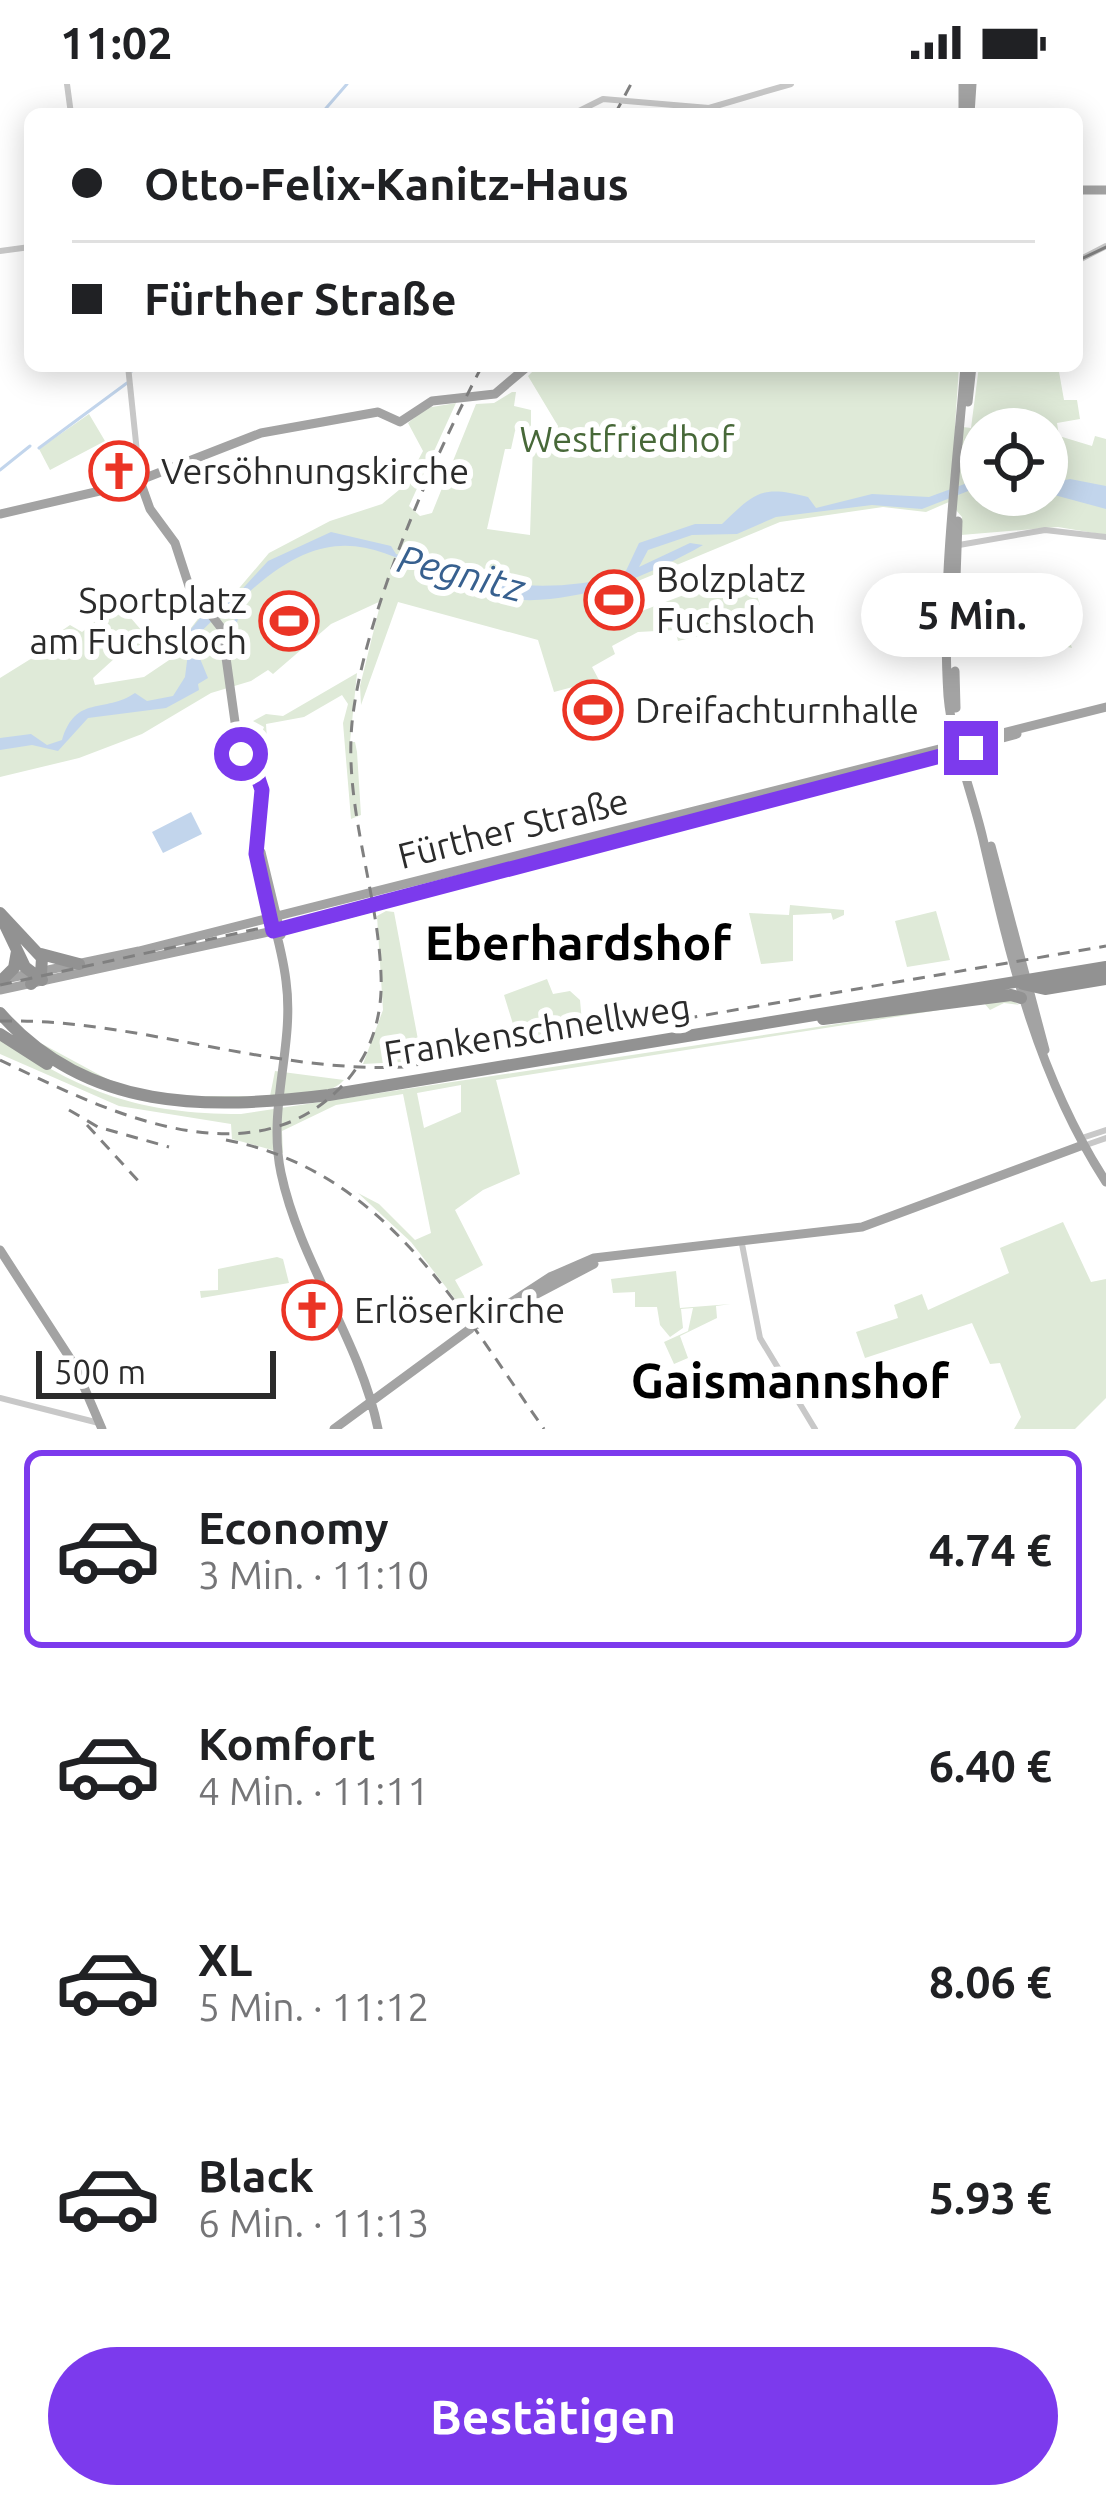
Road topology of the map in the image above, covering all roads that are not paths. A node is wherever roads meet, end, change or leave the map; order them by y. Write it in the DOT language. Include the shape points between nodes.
graph roads {
  1 [pos="791,84"];
  2 [pos="582,108"];
  3 [pos="709,108"];
  4 [pos="709,108"];
  5 [pos="129,372"];
  6 [pos="521,372"];
  7 [pos="968,372"];
  8 [pos="142,481"];
  9 [pos="0,514"];
  10 [pos="1106,537"];
  11 [pos="955,541"];
  12 [pos="1106,707"];
  13 [pos="963,746"];
  14 [pos="304,908"];
  15 [pos="273,916"];
  16 [pos="0,917"];
  17 [pos="257,920"];
  18 [pos="304,925"];
  19 [pos="271,932"];
  20 [pos="16,944"];
  21 [pos="37,951"];
  22 [pos="155,952"];
  23 [pos="128,958"];
  24 [pos="79,964"];
  25 [pos="1106,970"];
  26 [pos="37,978"];
  27 [pos="1,983"];
  28 [pos="1019,983"];
  29 [pos="0,1013"];
  30 [pos="823,1016"];
  31 [pos="0,1022"];
  32 [pos="0,1034"];
  33 [pos="47,1064"];
  34 [pos="278,1104"];
  35 [pos="1106,1134"];
  36 [pos="1084,1141"];
  37 [pos="1106,1172"];
  38 [pos="1106,1182"];
  39 [pos="742,1244"];
  40 [pos="0,1250"];
  41 [pos="0,1398"];
  42 [pos="369,1404"];
  43 [pos="100,1426"];
  44 [pos="334,1429"];
  45 [pos="375,1429"];
  46 [pos="815,1429"];
  1 -- 3 [label="street"];
  2 -- 4 [label="street" via="624,100"];
  5 -- 8 [label="street"];
  6 -- 8 [label="main road" via="493,395 433,401 400,422 385,414 261,433"];
  7 -- 11 [label="main road"];
  8 -- 9 [label="main road"];
  8 -- 15 [label="main road" via="189,586 217,620 240,763 260,782 256,854"];
  10 -- 11 [label="street" via="1045,530"];
  11 -- 13 [label="main road" via="948,696"];
  12 -- 13 [label="main road, Fürther Straße"];
  13 -- 14 [label="main road, Fürther Straße"];
  13 -- 18 [label="main road, Fürther Straße"];
  13 -- 28 [label="main road"];
  14 -- 15 [label="main road, Fürther Straße"];
  14 -- 18 [label="main road"];
  15 -- 17 [label="main road, Fürther Straße"];
  15 -- 19 [label="main road"];
  16 -- 20 [label="highway"];
  16 -- 21 [label="highway"];
  17 -- 19 [label="main road"];
  17 -- 22 [label="main road, Fürther Straße"];
  18 -- 19 [label="main road, Fürther Straße"];
  19 -- 22 [label="main road, Fürther Straße"];
  19 -- 42 [label="main road" via="289,1015 279,1162"];
  20 -- 26 [label="highway"];
  20 -- 27 [label="highway" via="15,964"];
  21 -- 24 [label="highway"];
  21 -- 26 [label="highway"];
  22 -- 23 [label="main road, Fürther Straße"];
  23 -- 24 [label="main road, Fürther Straße"];
  23 -- 26 [label="main road, Fürther Straße"];
  24 -- 26 [label="main road, Fürther Straße"];
  25 -- 28 [label="highway" via="1042,971"];
  25 -- 28 [label="highway" via="1047,989"];
  25 -- 30 [label="highway, Frankenschnellweg"];
  26 -- 27 [label="main road, Fürther Straße"];
  28 -- 30 [label="highway" via="984,980"];
  28 -- 30 [label="highway" via="997,997"];
  28 -- 36 [label="main road"];
  29 -- 34 [label="highway, Frankenschnellweg" via="53,1061 118,1091 177,1103"];
  30 -- 34 [label="highway, Frankenschnellweg"];
  31 -- 33 [label="highway, Frankenschnellweg"];
  32 -- 33 [label="highway"];
  33 -- 34 [label="highway, Frankenschnellweg" via="150,1105"];
  35 -- 36 [label="street"];
  36 -- 37 [label="main road"];
  36 -- 38 [label="main road"];
  36 -- 39 [label="main road" via="846,1228"];
  39 -- 42 [label="main road" via="621,1253 476,1326"];
  39 -- 46 [label="street" via="760,1338"];
  40 -- 43 [label="main road" via="61,1340"];
  41 -- 43 [label="street"];
  42 -- 44 [label="main road"];
  42 -- 45 [label="main road"];
}
